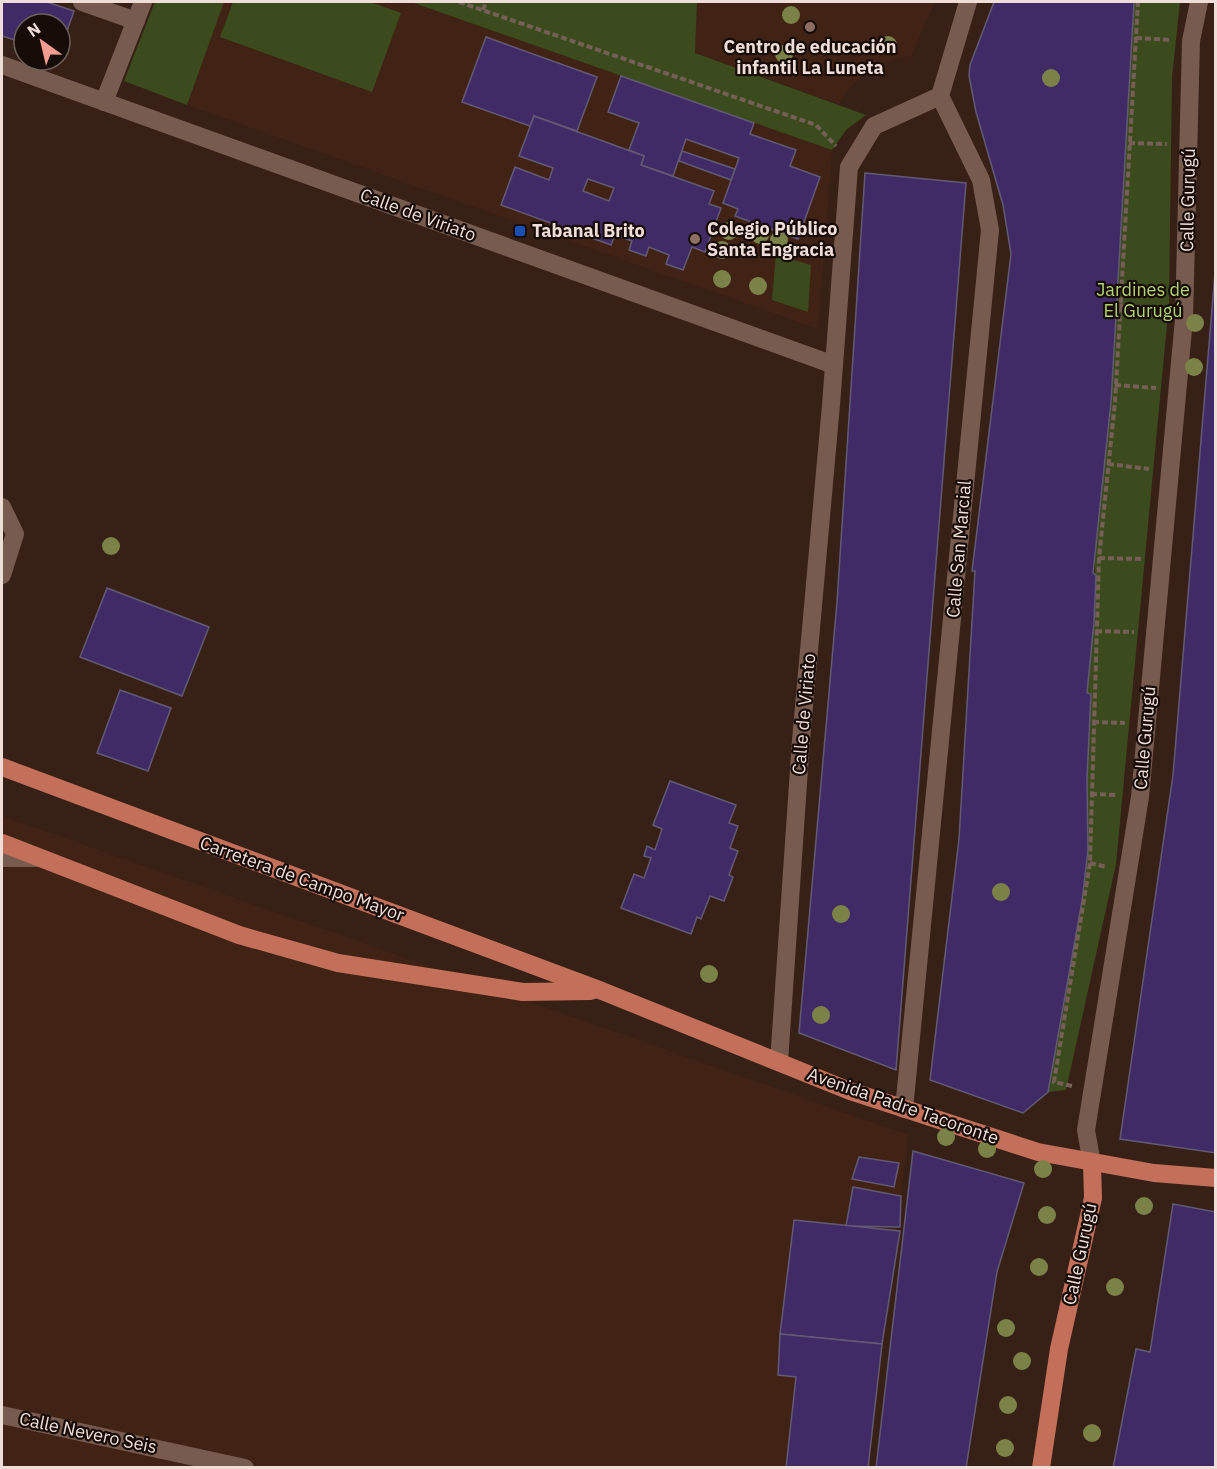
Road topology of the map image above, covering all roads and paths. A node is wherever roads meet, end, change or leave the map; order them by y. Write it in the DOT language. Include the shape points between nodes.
graph roads {
  1 [pos="82,2"];
  2 [pos="143,2"];
  3 [pos="459,2"];
  4 [pos="486,2"];
  5 [pos="968,2"];
  6 [pos="1138,2"];
  7 [pos="1199,2"];
  8 [pos="483,10"];
  9 [pos="136,21"];
  10 [pos="1136,38"];
  11 [pos="1191,40"];
  12 [pos="2,65"];
  13 [pos="940,96"];
  14 [pos="104,102"];
  15 [pos="1128,144"];
  16 [pos="1189,144"];
  17 [pos="849,167"];
  18 [pos="1119,306"];
  19 [pos="1152,308"];
  20 [pos="834,365"];
  21 [pos="1115,385"];
  22 [pos="1146,387"];
  23 [pos="1108,464"];
  24 [pos="1136,468"];
  25 [pos="2,507"];
  26 [pos="1100,558"];
  27 [pos="1162,560"];
  28 [pos="2,575"];
  29 [pos="1096,631"];
  30 [pos="1155,633"];
  31 [pos="1093,722"];
  32 [pos="1146,724"];
  33 [pos="2,767"];
  34 [pos="2,843"];
  35 [pos="2,858"];
  36 [pos="41,858"];
  37 [pos="602,991"];
  38 [pos="779,1062"];
  39 [pos="1093,1091"];
  40 [pos="904,1109"];
  41 [pos="1092,1164"];
  42 [pos="1215,1178"];
  43 [pos="2,1415"];
  44 [pos="244,1467"];
  45 [pos="1041,1467"];
  1 -- 9 [label="street"];
  2 -- 9 [label="street"];
  3 -- 8 [label="path"];
  4 -- 8 [label="path"];
  5 -- 13 [label="street"];
  6 -- 10 [label="path"];
  7 -- 11 [label="street, Calle Gurugú"];
  8 -- 17 [label="path" via="816,125 833,141"];
  9 -- 14 [label="street"];
  10 -- 11 [label="path"];
  10 -- 15 [label="path"];
  11 -- 16 [label="street, Calle Gurugú"];
  12 -- 14 [label="street, Calle de Viriato"];
  13 -- 17 [label="street, Calle de Viriato" via="874,126"];
  13 -- 40 [label="street, Calle San Marcial" via="981,180 990,230"];
  14 -- 20 [label="street, Calle de Viriato"];
  15 -- 16 [label="path"];
  15 -- 18 [label="path"];
  16 -- 27 [label="street, Calle Gurugú" via="1185,320"];
  17 -- 20 [label="street, Calle de Viriato"];
  18 -- 19 [label="path"];
  18 -- 21 [label="path"];
  20 -- 38 [label="street, Calle de Viriato" via="801,740"];
  21 -- 22 [label="path"];
  21 -- 23 [label="path"];
  23 -- 24 [label="path"];
  23 -- 26 [label="path"];
  25 -- 28 [label="street" via="15,534"];
  26 -- 27 [label="path"];
  26 -- 29 [label="path"];
  27 -- 30 [label="street, Calle Gurugú"];
  29 -- 30 [label="path"];
  29 -- 31 [label="path"];
  30 -- 32 [label="street, Calle Gurugú"];
  31 -- 32 [label="path"];
  31 -- 39 [label="path" via="1090,863 1054,1082"];
  32 -- 39 [label="street, Calle Gurugú" via="1129,873"];
  33 -- 37 [label="main road, Carretera de Campo Mayor"];
  34 -- 36 [label="main road"];
  35 -- 36 [label="street"];
  36 -- 37 [label="main road" via="239,935 338,963 523,992"];
  37 -- 38 [label="main road, Avenida Padre Tacoronte"];
  38 -- 40 [label="main road, Avenida Padre Tacoronte"];
  39 -- 41 [label="street, Calle Gurugú" via="1086,1130"];
  40 -- 41 [label="main road, Avenida Padre Tacoronte" via="1038,1152"];
  41 -- 42 [label="main road, Avenida Padre Tacoronte"];
  41 -- 45 [label="main road, Calle Gurugú" via="1093,1198 1059,1349"];
  43 -- 44 [label="street, Calle Nevero Seis"];
}
